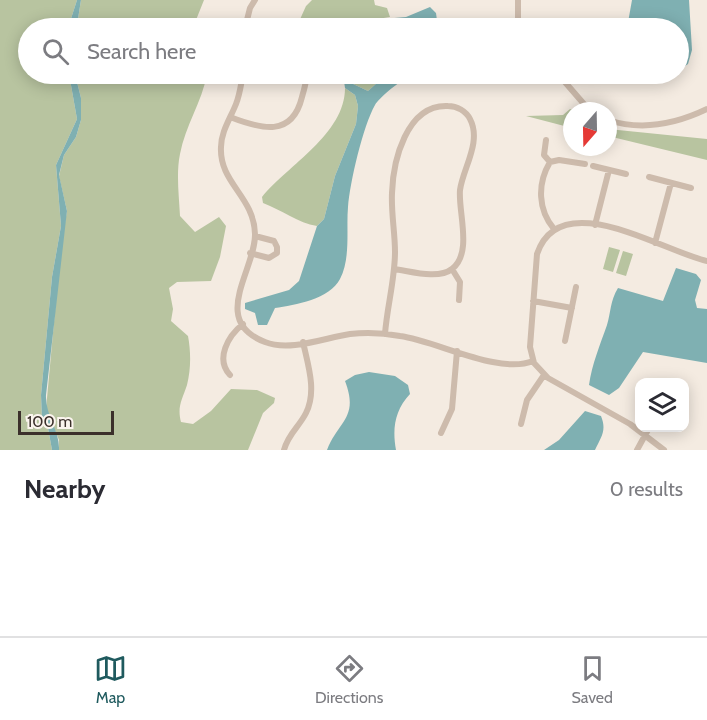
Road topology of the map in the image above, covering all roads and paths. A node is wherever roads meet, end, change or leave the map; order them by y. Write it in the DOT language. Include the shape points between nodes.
graph roads {
  1 [pos="255,0"];
  2 [pos="518,0"];
  3 [pos="248,18"];
  4 [pos="518,18"];
  5 [pos="241,84"];
  6 [pos="304,84"];
  7 [pos="567,84"];
  8 [pos="582,102"];
  9 [pos="707,109"];
  10 [pos="230,117"];
  11 [pos="617,122"];
  12 [pos="546,140"];
  13 [pos="550,162"];
  14 [pos="585,164"];
  15 [pos="593,166"];
  16 [pos="609,170"];
  17 [pos="626,174"];
  18 [pos="649,177"];
  19 [pos="671,183"];
  20 [pos="691,188"];
  21 [pos="595,225"];
  22 [pos="554,230"];
  23 [pos="255,237"];
  24 [pos="655,243"];
  25 [pos="250,253"];
  26 [pos="707,261"];
  27 [pos="394,269"];
  28 [pos="452,269"];
  29 [pos="576,287"];
  30 [pos="459,300"];
  31 [pos="533,301"];
  32 [pos="572,308"];
  33 [pos="243,324"];
  34 [pos="385,334"];
  35 [pos="565,341"];
  36 [pos="303,342"];
  37 [pos="457,351"];
  38 [pos="533,361"];
  39 [pos="230,375"];
  40 [pos="544,375"];
  41 [pos="521,424"];
  42 [pos="647,432"];
  43 [pos="441,433"];
  44 [pos="645,435"];
  45 [pos="284,450"];
  46 [pos="637,450"];
  47 [pos="664,450"];
  1 -- 3 [label="street"];
  2 -- 4 [label="street"];
  5 -- 10 [label="street"];
  6 -- 10 [label="street" via="300,106 286,123 267,128"];
  7 -- 8 [label="street"];
  9 -- 11 [label="street" via="682,120 659,124"];
  10 -- 23 [label="street" via="222,134 221,161 251,210"];
  12 -- 13 [label="street" via="544,155"];
  13 -- 14 [label="street"];
  13 -- 22 [label="street" via="544,172 541,203"];
  15 -- 16 [label="street"];
  16 -- 17 [label="street"];
  16 -- 21 [label="street"];
  18 -- 19 [label="street"];
  19 -- 20 [label="street"];
  19 -- 24 [label="street"];
  21 -- 22 [label="street" via="568,223"];
  21 -- 24 [label="street"];
  22 -- 31 [label="street" via="543,240 537,254"];
  23 -- 25 [label="street"];
  23 -- 25 [label="street" via="274,241 277,253 268,258"];
  24 -- 26 [label="street"];
  25 -- 33 [label="street" via="237,303"];
  27 -- 28 [label="street" via="429,274"];
  27 -- 28 [label="street" via="392,204 397,156 407,133 420,117 448,106 468,115 474,135 460,189 462,250"];
  27 -- 34 [label="street"];
  28 -- 30 [label="street" via="460,282"];
  29 -- 32 [label="street"];
  31 -- 32 [label="street"];
  31 -- 38 [label="street"];
  32 -- 35 [label="street"];
  33 -- 36 [label="street" via="256,338 270,344"];
  33 -- 39 [label="street" via="225,347 224,366"];
  34 -- 36 [label="street" via="349,334"];
  34 -- 37 [label="street"];
  36 -- 45 [label="street" via="311,396 306,413 289,435"];
  37 -- 38 [label="street" via="512,365"];
  37 -- 43 [label="street" via="452,409"];
  38 -- 40 [label="street"];
  40 -- 41 [label="street" via="527,400"];
  40 -- 44 [label="street"];
  42 -- 44 [label="street"];
  44 -- 46 [label="street"];
  44 -- 47 [label="street"];
}
